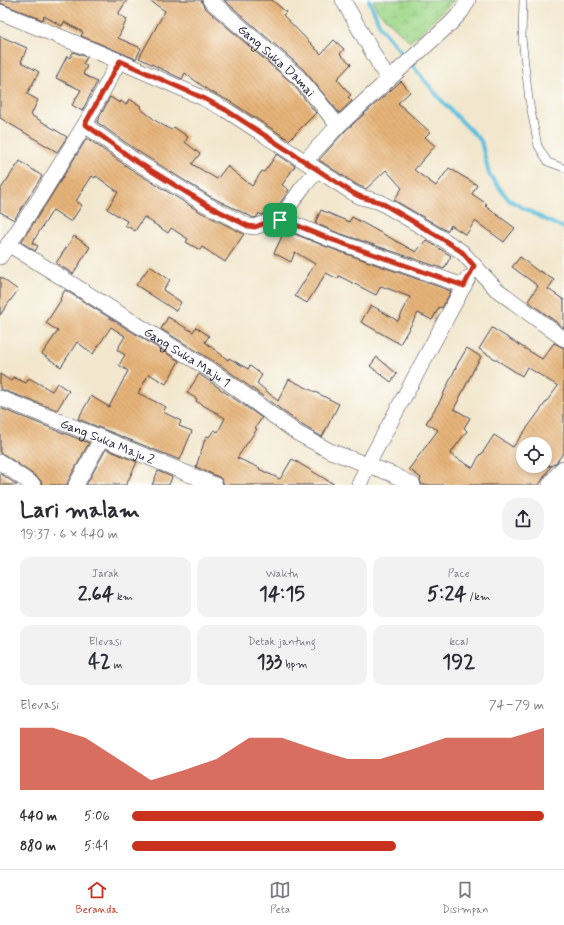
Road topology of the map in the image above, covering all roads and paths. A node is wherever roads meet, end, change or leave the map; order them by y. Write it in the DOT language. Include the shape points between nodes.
graph roads {
  1 [pos="210,0"];
  2 [pos="343,0"];
  3 [pos="468,0"];
  4 [pos="523,0"];
  5 [pos="0,12"];
  6 [pos="120,61"];
  7 [pos="388,80"];
  8 [pos="85,124"];
  9 [pos="338,126"];
  10 [pos="305,161"];
  11 [pos="564,168"];
  12 [pos="318,170"];
  13 [pos="280,220"];
  14 [pos="8,244"];
  15 [pos="0,257"];
  16 [pos="474,266"];
  17 [pos="464,286"];
  18 [pos="564,339"];
  19 [pos="0,398"];
  20 [pos="102,438"];
  21 [pos="0,462"];
  22 [pos="368,464"];
  23 [pos="564,471"];
  24 [pos="33,485"];
  25 [pos="76,485"];
  26 [pos="215,485"];
  27 [pos="359,485"];
  28 [pos="413,485"];
  29 [pos="553,485"];
  1 -- 9 [label="street, Gang Suka Damai" via="298,77"];
  2 -- 7 [label="street"];
  3 -- 7 [label="street" via="451,24"];
  4 -- 11 [label="lane" via="522,38 538,146 548,162"];
  5 -- 6 [label="street"];
  6 -- 8 [label="street"];
  6 -- 10 [label="street" via="226,110"];
  7 -- 9 [label="street"];
  8 -- 13 [label="street" via="134,160 207,205 248,226 255,227"];
  8 -- 14 [label="street"];
  9 -- 10 [label="street"];
  10 -- 12 [label="street"];
  12 -- 13 [label="street"];
  12 -- 16 [label="street" via="353,193 380,202 441,238 462,252"];
  13 -- 17 [label="street"];
  14 -- 15 [label="street"];
  14 -- 22 [label="street, Gang Suka Maju 1" via="218,375 297,433 348,458"];
  16 -- 17 [label="street"];
  16 -- 18 [label="street" via="496,289"];
  17 -- 22 [label="street"];
  19 -- 20 [label="street, Gang Suka Maju 2"];
  20 -- 25 [label="street"];
  20 -- 26 [label="street, Gang Suka Maju 2"];
  21 -- 24 [label="street"];
  22 -- 27 [label="street"];
  22 -- 28 [label="street, Gang Suka Maju 1"];
  23 -- 29 [label="main road"];
}
